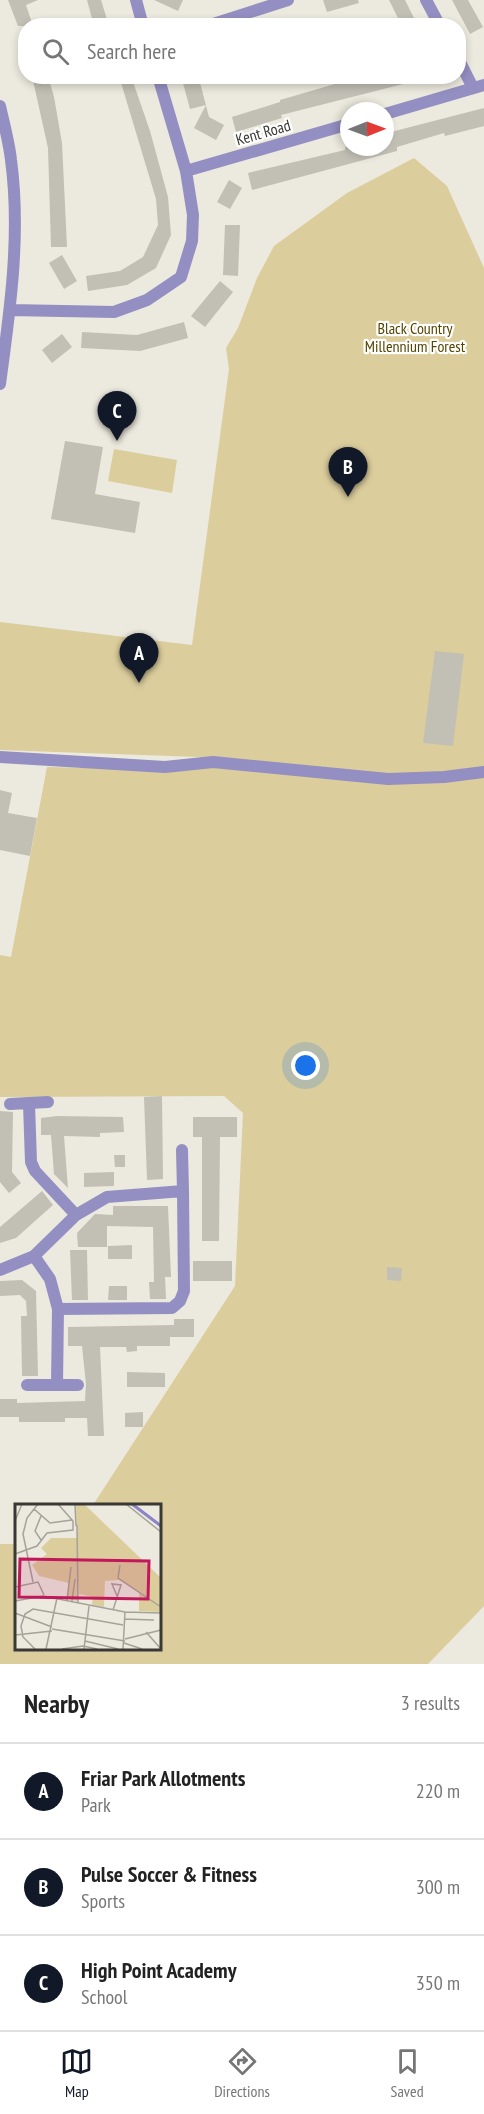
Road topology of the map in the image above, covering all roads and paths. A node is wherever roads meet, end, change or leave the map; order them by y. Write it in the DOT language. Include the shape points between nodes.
graph roads {
  1 [pos="135,0"];
  2 [pos="288,0"];
  3 [pos="426,0"];
  4 [pos="141,18"];
  5 [pos="232,18"];
  6 [pos="436,18"];
  7 [pos="466,68"];
  8 [pos="160,84"];
  9 [pos="479,87"];
  10 [pos="0,106"];
  11 [pos="394,111"];
  12 [pos="340,127"];
  13 [pos="186,171"];
  14 [pos="10,310"];
  15 [pos="0,384"];
  16 [pos="0,757"];
  17 [pos="484,772"];
  18 [pos="48,1102"];
  19 [pos="10,1104"];
  20 [pos="28,1104"];
  21 [pos="182,1150"];
  22 [pos="183,1191"];
  23 [pos="76,1215"];
  24 [pos="34,1256"];
  25 [pos="0,1270"];
  26 [pos="58,1309"];
  27 [pos="27,1385"];
  28 [pos="57,1385"];
  29 [pos="78,1385"];
  1 -- 4 [label="street"];
  2 -- 5 [label="street"];
  3 -- 6 [label="street"];
  7 -- 9 [label="street"];
  8 -- 13 [label="street"];
  9 -- 11 [label="street"];
  10 -- 14 [label="street" via="14,198"];
  12 -- 13 [label="street, Kent Road"];
  13 -- 14 [label="street" via="193,215 192,241 181,277 165,290 114,312"];
  14 -- 15 [label="street"];
  16 -- 17 [label="street" via="165,767 213,762 388,779"];
  18 -- 20 [label="street"];
  19 -- 20 [label="street"];
  20 -- 23 [label="street" via="31,1162"];
  21 -- 22 [label="street"];
  22 -- 23 [label="street" via="107,1197"];
  22 -- 26 [label="street" via="184,1291 180,1301 172,1308"];
  23 -- 24 [label="street"];
  24 -- 25 [label="street"];
  24 -- 26 [label="street" via="50,1278"];
  26 -- 28 [label="street"];
  27 -- 28 [label="street"];
  28 -- 29 [label="street"];
}
